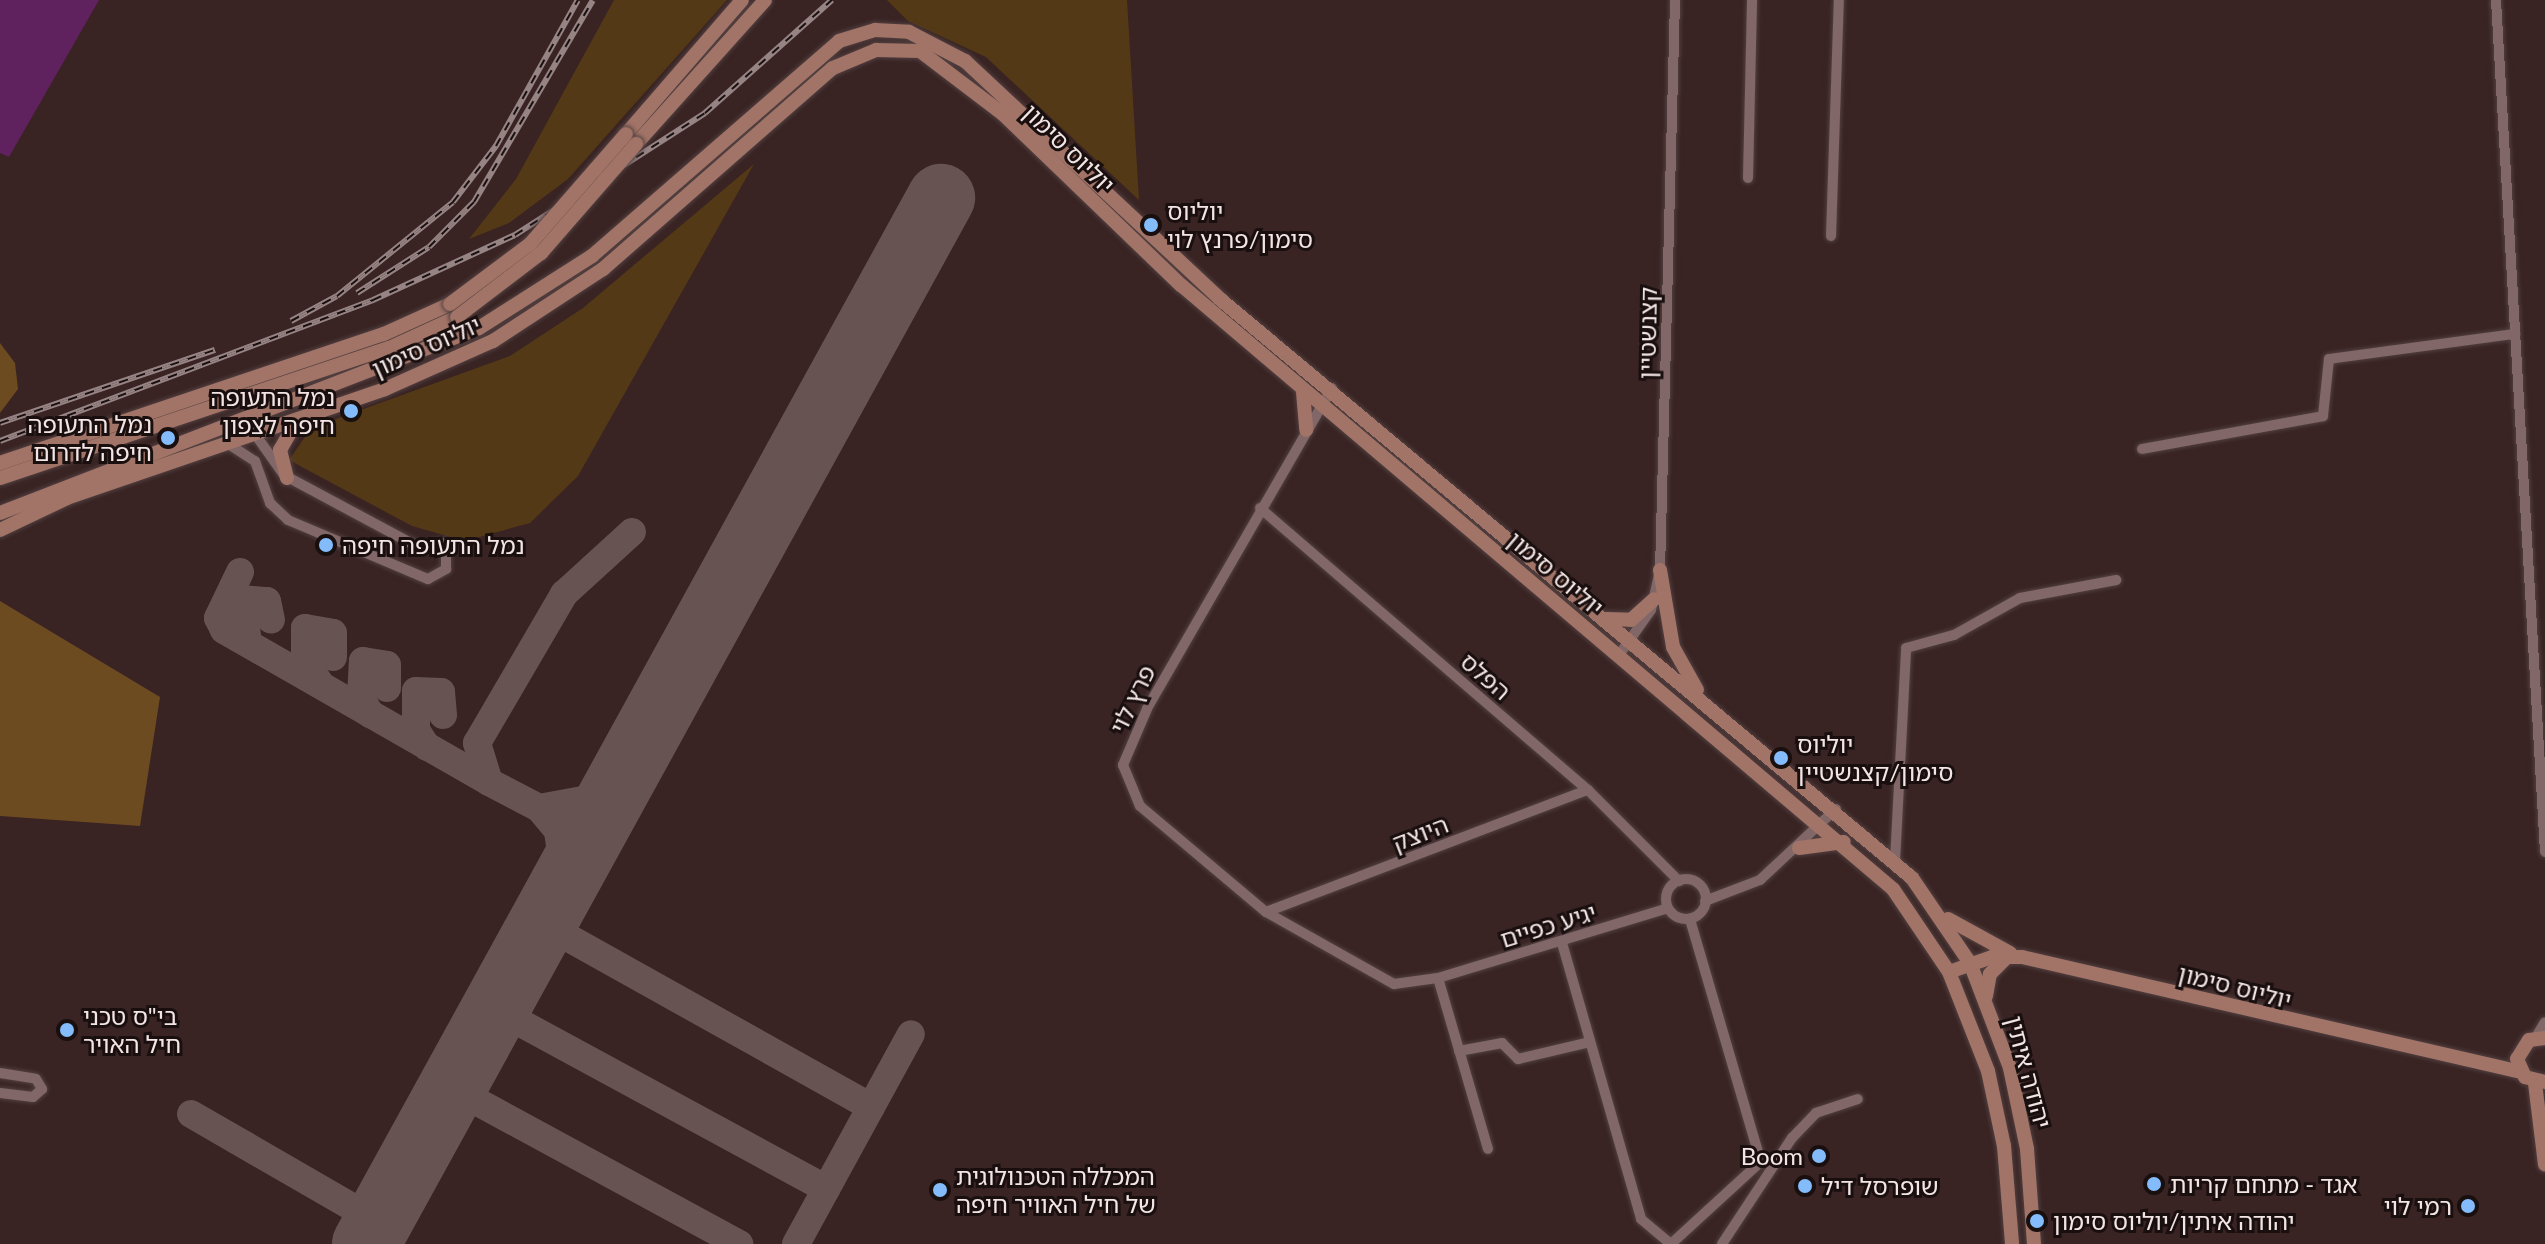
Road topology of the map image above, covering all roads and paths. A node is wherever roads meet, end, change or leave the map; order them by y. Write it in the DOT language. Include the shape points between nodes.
graph roads {
  1 [pos="742,0"];
  2 [pos="765,0"];
  3 [pos="1675,0"];
  4 [pos="1752,0"];
  5 [pos="1839,0"];
  6 [pos="2496,0"];
  7 [pos="631,139"];
  8 [pos="1748,178"];
  9 [pos="1831,236"];
  10 [pos="454,311"];
  11 [pos="2515,334"];
  12 [pos="1297,384"];
  13 [pos="1332,388"];
  14 [pos="1321,405"];
  15 [pos="1340,419"];
  16 [pos="245,420"];
  17 [pos="298,421"];
  18 [pos="1306,430"];
  19 [pos="259,435"];
  20 [pos="230,445"];
  21 [pos="2142,449"];
  22 [pos="0,463"];
  23 [pos="0,478"];
  24 [pos="287,478"];
  25 [pos="1260,508"];
  26 [pos="0,513"];
  27 [pos="0,530"];
  28 [pos="1660,570"];
  29 [pos="2116,580"];
  30 [pos="1654,599"];
  31 [pos="1605,618"];
  32 [pos="1632,640"];
  33 [pos="1619,655"];
  34 [pos="1706,704"];
  35 [pos="1588,790"];
  36 [pos="1836,809"];
  37 [pos="1823,824"];
  38 [pos="1844,842"];
  39 [pos="1799,848"];
  40 [pos="2545,852"];
  41 [pos="1895,861"];
  42 [pos="1679,881"];
  43 [pos="1705,901"];
  44 [pos="1934,907"];
  45 [pos="1668,908"];
  46 [pos="1266,912"];
  47 [pos="1690,919"];
  48 [pos="1562,943"];
  49 [pos="2015,956"];
  50 [pos="1970,963"];
  51 [pos="1949,972"];
  52 [pos="1438,978"];
  53 [pos="1989,1008"];
  54 [pos="2545,1022"];
  55 [pos="2541,1038"];
  56 [pos="1590,1042"];
  57 [pos="1459,1051"];
  58 [pos="2519,1051"];
  59 [pos="2490,1067"];
  60 [pos="2521,1072"];
  61 [pos="0,1073"];
  62 [pos="2540,1082"];
  63 [pos="0,1093"];
  64 [pos="1858,1099"];
  65 [pos="1488,1149"];
  66 [pos="2545,1164"];
  67 [pos="1671,1244"];
  68 [pos="1722,1244"];
  69 [pos="2012,1244"];
  70 [pos="2034,1244"];
  1 -- 7 [label="street"];
  2 -- 7 [label="street"];
  3 -- 28 [label="street, קצנשטיין"];
  4 -- 8 [label="street"];
  5 -- 9 [label="street"];
  6 -- 11 [label="street"];
  7 -- 10 [label="street, bridge" via="530,244"];
  10 -- 22 [label="street"];
  10 -- 23 [label="street" via="389,348"];
  11 -- 21 [label="street" via="2329,359 2323,416"];
  11 -- 40 [label="street"];
  12 -- 14 [label="street, יוליוס סימון"];
  12 -- 17 [label="street, יוליוס סימון" via="960,76 920,51 893,47 833,68 603,269 525,323 444,365"];
  12 -- 18 [label="street" via="1309,405"];
  13 -- 14 [label="street, פרץ לוי"];
  13 -- 16 [label="street, יוליוס סימון" via="1176,261 965,61 892,29 856,34 829,48 549,288 435,349"];
  13 -- 31 [label="street, יוליוס סימון"];
  14 -- 15 [label="street, יוליוס סימון"];
  14 -- 18 [label="street, פרץ לוי"];
  15 -- 18 [label="street" via="1325,417"];
  15 -- 33 [label="street, יוליוס סימון"];
  16 -- 19 [label="street"];
  16 -- 26 [label="street, יוליוס סימון" via="68,481"];
  17 -- 19 [label="street, יוליוס סימון"];
  17 -- 24 [label="street" via="280,450"];
  18 -- 25 [label="street, פרץ לוי"];
  19 -- 20 [label="street, יוליוס סימון"];
  19 -- 24 [label="street"];
  20 -- 24 [label="street" via="255,461 270,503 288,520 428,579 446,569 446,543 420,548"];
  20 -- 27 [label="street, יוליוס סימון" via="67,498"];
  25 -- 35 [label="street, הפלס"];
  25 -- 46 [label="street, פרץ לוי" via="1123,765 1140,806"];
  28 -- 30 [label="street, קצנשטיין"];
  28 -- 34 [label="street" via="1672,646"];
  29 -- 41 [label="street" via="2020,598 1954,635 1906,648"];
  30 -- 31 [label="street" via="1631,620"];
  30 -- 32 [label="street, קצנשטיין"];
  31 -- 32 [label="street, יוליוס סימון"];
  32 -- 33 [label="street, קצנשטיין"];
  32 -- 34 [label="street, יוליוס סימון"];
  33 -- 37 [label="street, יוליוס סימון"];
  34 -- 36 [label="street, יוליוס סימון"];
  35 -- 42 [label="street, הפלס"];
  35 -- 46 [label="street, היוצק"];
  36 -- 37 [label="street"];
  36 -- 41 [label="street, יוליוס סימון"];
  37 -- 38 [label="street, יוליוס סימון"];
  37 -- 39 [label="street"];
  38 -- 39 [label="street"];
  38 -- 51 [label="street, יוליוס סימון" via="1907,905"];
  39 -- 43 [label="street" via="1760,880"];
  41 -- 44 [label="street, יוליוס סימון"];
  42 -- 43 [label="street" via="1698,884"];
  42 -- 45 [label="street" via="1666,895"];
  43 -- 47 [label="street"];
  44 -- 49 [label="street" via="1980,942"];
  44 -- 50 [label="street, יוליוס סימון"];
  45 -- 47 [label="street"];
  45 -- 48 [label="street, יגיע כפיים"];
  46 -- 52 [label="street, פרץ לוי" via="1362,972 1394,984"];
  47 -- 67 [label="street" via="1758,1152 1756,1166"];
  48 -- 52 [label="street, יגיע כפיים"];
  48 -- 56 [label="street"];
  49 -- 50 [label="street, יוליוס סימון"];
  49 -- 53 [label="street" via="1987,980"];
  49 -- 59 [label="street, יוליוס סימון"];
  50 -- 51 [label="street, יוליוס סימון"];
  50 -- 53 [label="street, יהודה איתין"];
  51 -- 69 [label="street, יהודה איתין" via="1997,1106"];
  52 -- 57 [label="street"];
  53 -- 70 [label="street, יהודה איתין" via="2020,1106"];
  54 -- 55 [label="street"];
  55 -- 58 [label="street"];
  56 -- 57 [label="street" via="1518,1059 1502,1043"];
  56 -- 67 [label="street" via="1641,1219"];
  57 -- 65 [label="street"];
  58 -- 59 [label="street"];
  58 -- 60 [label="street"];
  59 -- 60 [label="street, יוליוס סימון"];
  60 -- 62 [label="street"];
  61 -- 63 [label="street" via="36,1079 42,1089 33,1097"];
  62 -- 66 [label="street"];
  64 -- 68 [label="street" via="1816,1113 1792,1138"];
}
